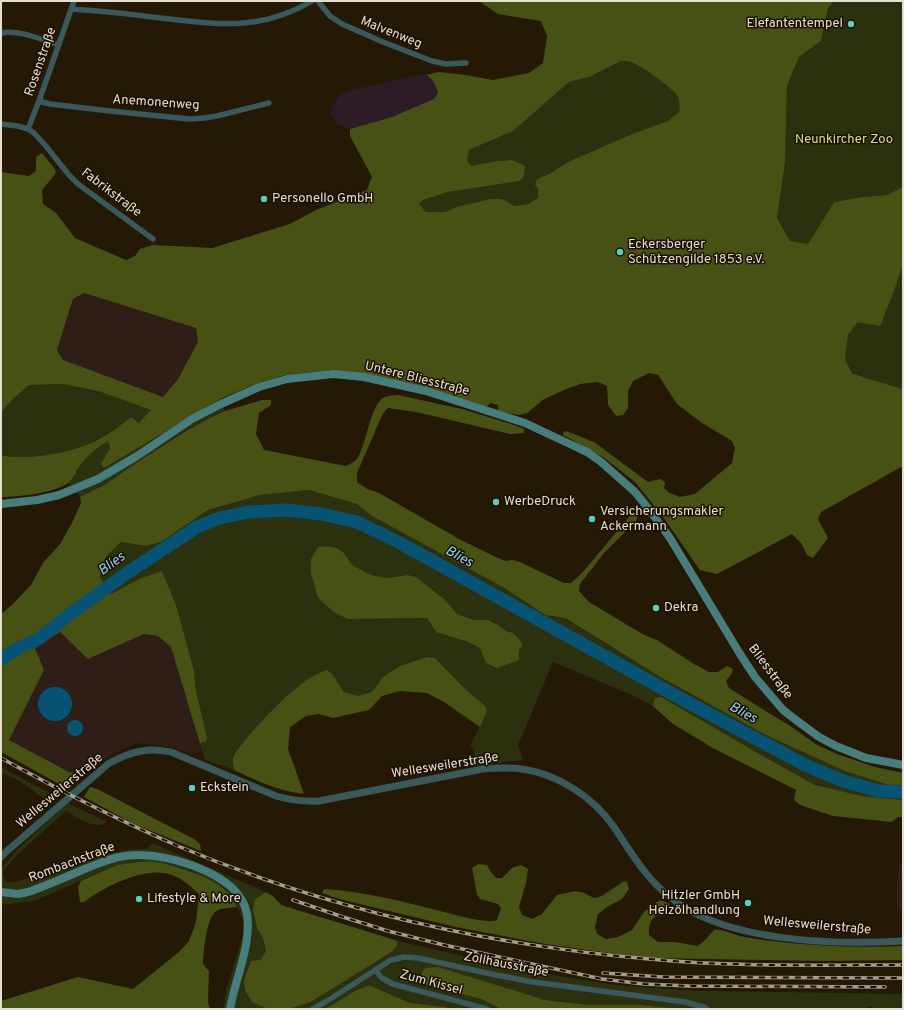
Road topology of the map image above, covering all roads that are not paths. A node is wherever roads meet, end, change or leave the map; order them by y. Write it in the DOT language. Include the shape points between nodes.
graph roads {
  1 [pos="74,1"];
  2 [pos="312,1"];
  3 [pos="318,1"];
  4 [pos="71,9"];
  5 [pos="1,32"];
  6 [pos="59,45"];
  7 [pos="466,63"];
  8 [pos="40,101"];
  9 [pos="270,103"];
  10 [pos="1,124"];
  11 [pos="28,129"];
  12 [pos="153,240"];
  13 [pos="1,504"];
  14 [pos="692,576"];
  15 [pos="903,765"];
  16 [pos="1,857"];
  17 [pos="1,892"];
  18 [pos="903,941"];
  19 [pos="375,970"];
  20 [pos="230,1009"];
  21 [pos="314,1009"];
  22 [pos="487,1009"];
  23 [pos="707,1009"];
  1 -- 4 [label="street, Rosenstraße"];
  2 -- 4 [label="street" via="281,16 226,24"];
  3 -- 7 [label="street, Malvenweg" via="330,16 342,24 383,42 432,61 446,64"];
  4 -- 6 [label="street, Rosenstraße"];
  5 -- 6 [label="street" via="22,34"];
  6 -- 8 [label="street, Rosenstraße"];
  8 -- 9 [label="street, Anemonenweg" via="110,111 189,118 217,116"];
  8 -- 11 [label="street, Rosenstraße"];
  10 -- 11 [label="street"];
  11 -- 12 [label="street, Fabrikstraße" via="78,184"];
  13 -- 14 [label="main road, Untere Bliesstraße" via="59,495 98,480 192,419 258,388 287,380 333,374 364,377 426,391 526,423 587,452 635,492 670,538"];
  14 -- 15 [label="main road, Bliesstraße" via="754,677 784,710 819,737 836,746 866,758"];
  16 -- 18 [label="street, Wellesweilerstraße" via="108,764 136,752 171,752 276,796 309,802 483,769 521,769 562,782 597,807 660,889 698,916 748,932 777,936 822,941"];
  17 -- 20 [label="main road, Rombachstraße" via="28,892 104,861 133,855 167,858 220,878 238,894 248,926"];
  19 -- 21 [label="street, Zollhausstraße"];
  19 -- 22 [label="street, Zum Kissel" via="382,978 393,984"];
  19 -- 23 [label="street, Zollhausstraße" via="391,960 404,957 418,958 496,976 685,1002"];
}
